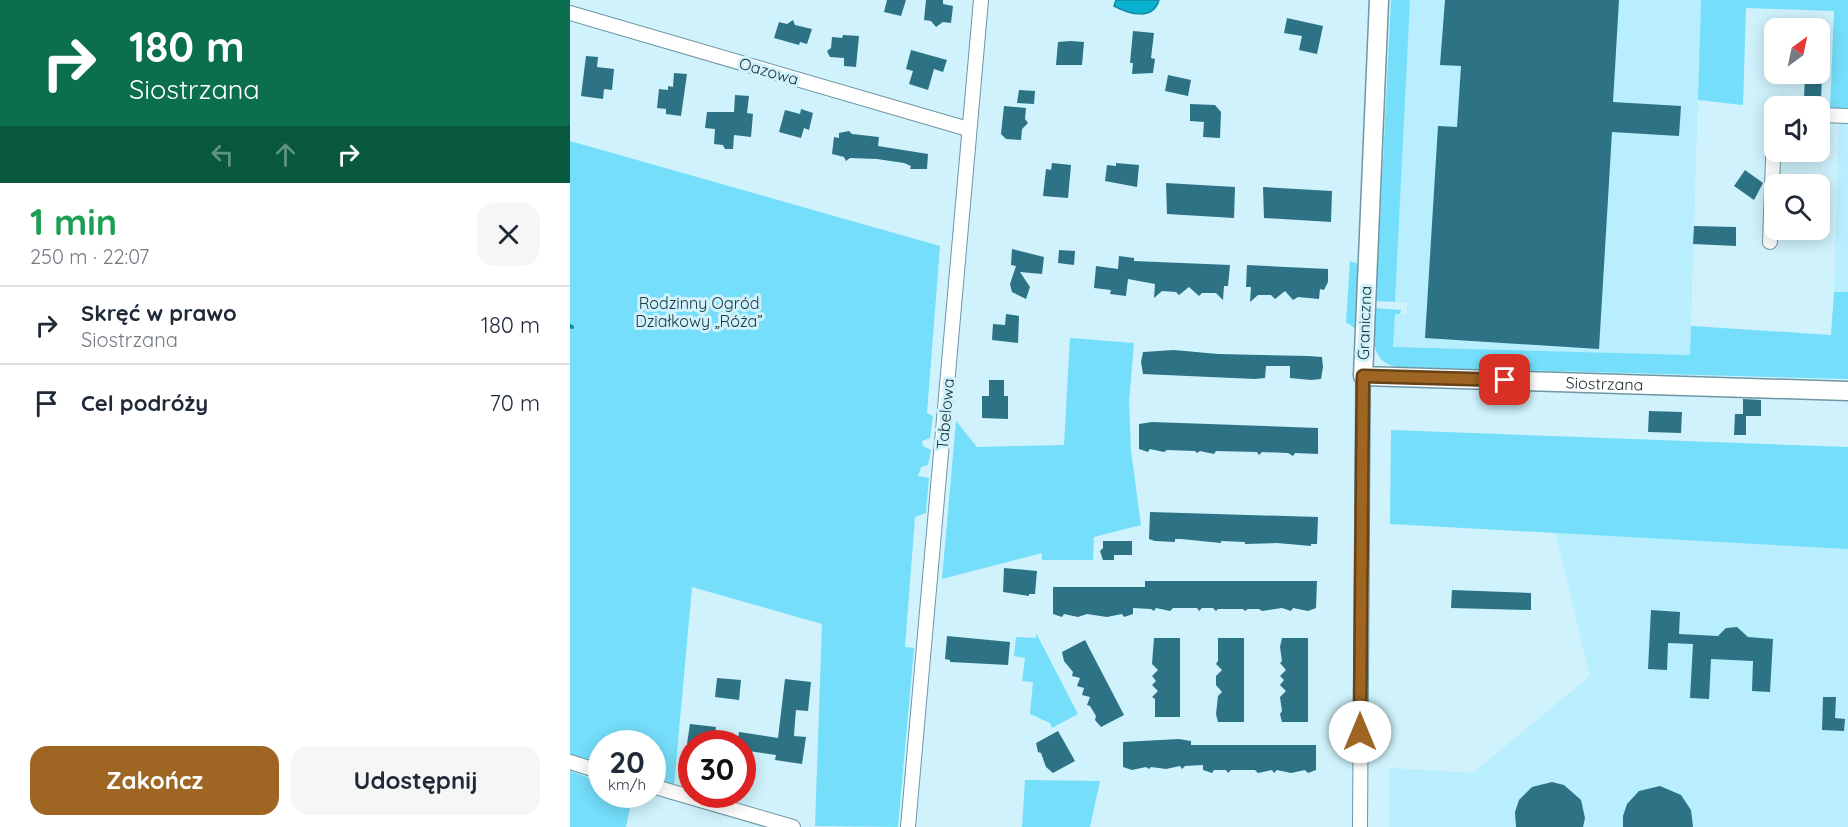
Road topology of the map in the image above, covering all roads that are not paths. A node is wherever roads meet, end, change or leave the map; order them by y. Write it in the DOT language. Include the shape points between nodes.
graph roads {
  1 [pos="981,0"];
  2 [pos="1379,0"];
  3 [pos="570,13"];
  4 [pos="1830,115"];
  5 [pos="1848,116"];
  6 [pos="968,129"];
  7 [pos="1773,162"];
  8 [pos="1770,242"];
  9 [pos="1363,376"];
  10 [pos="1848,391"];
  11 [pos="570,762"];
  12 [pos="588,768"];
  13 [pos="666,790"];
  14 [pos="793,827"];
  15 [pos="908,827"];
  16 [pos="1360,827"];
  1 -- 6 [label="street, Tabelowa"];
  2 -- 9 [label="street, Graniczna"];
  3 -- 6 [label="street, Oazowa"];
  4 -- 5 [label="street"];
  6 -- 15 [label="street, Tabelowa"];
  7 -- 8 [label="street"];
  9 -- 10 [label="street, Siostrzana"];
  9 -- 16 [label="street, Graniczna"];
  11 -- 12 [label="street"];
  13 -- 14 [label="street"];
}
